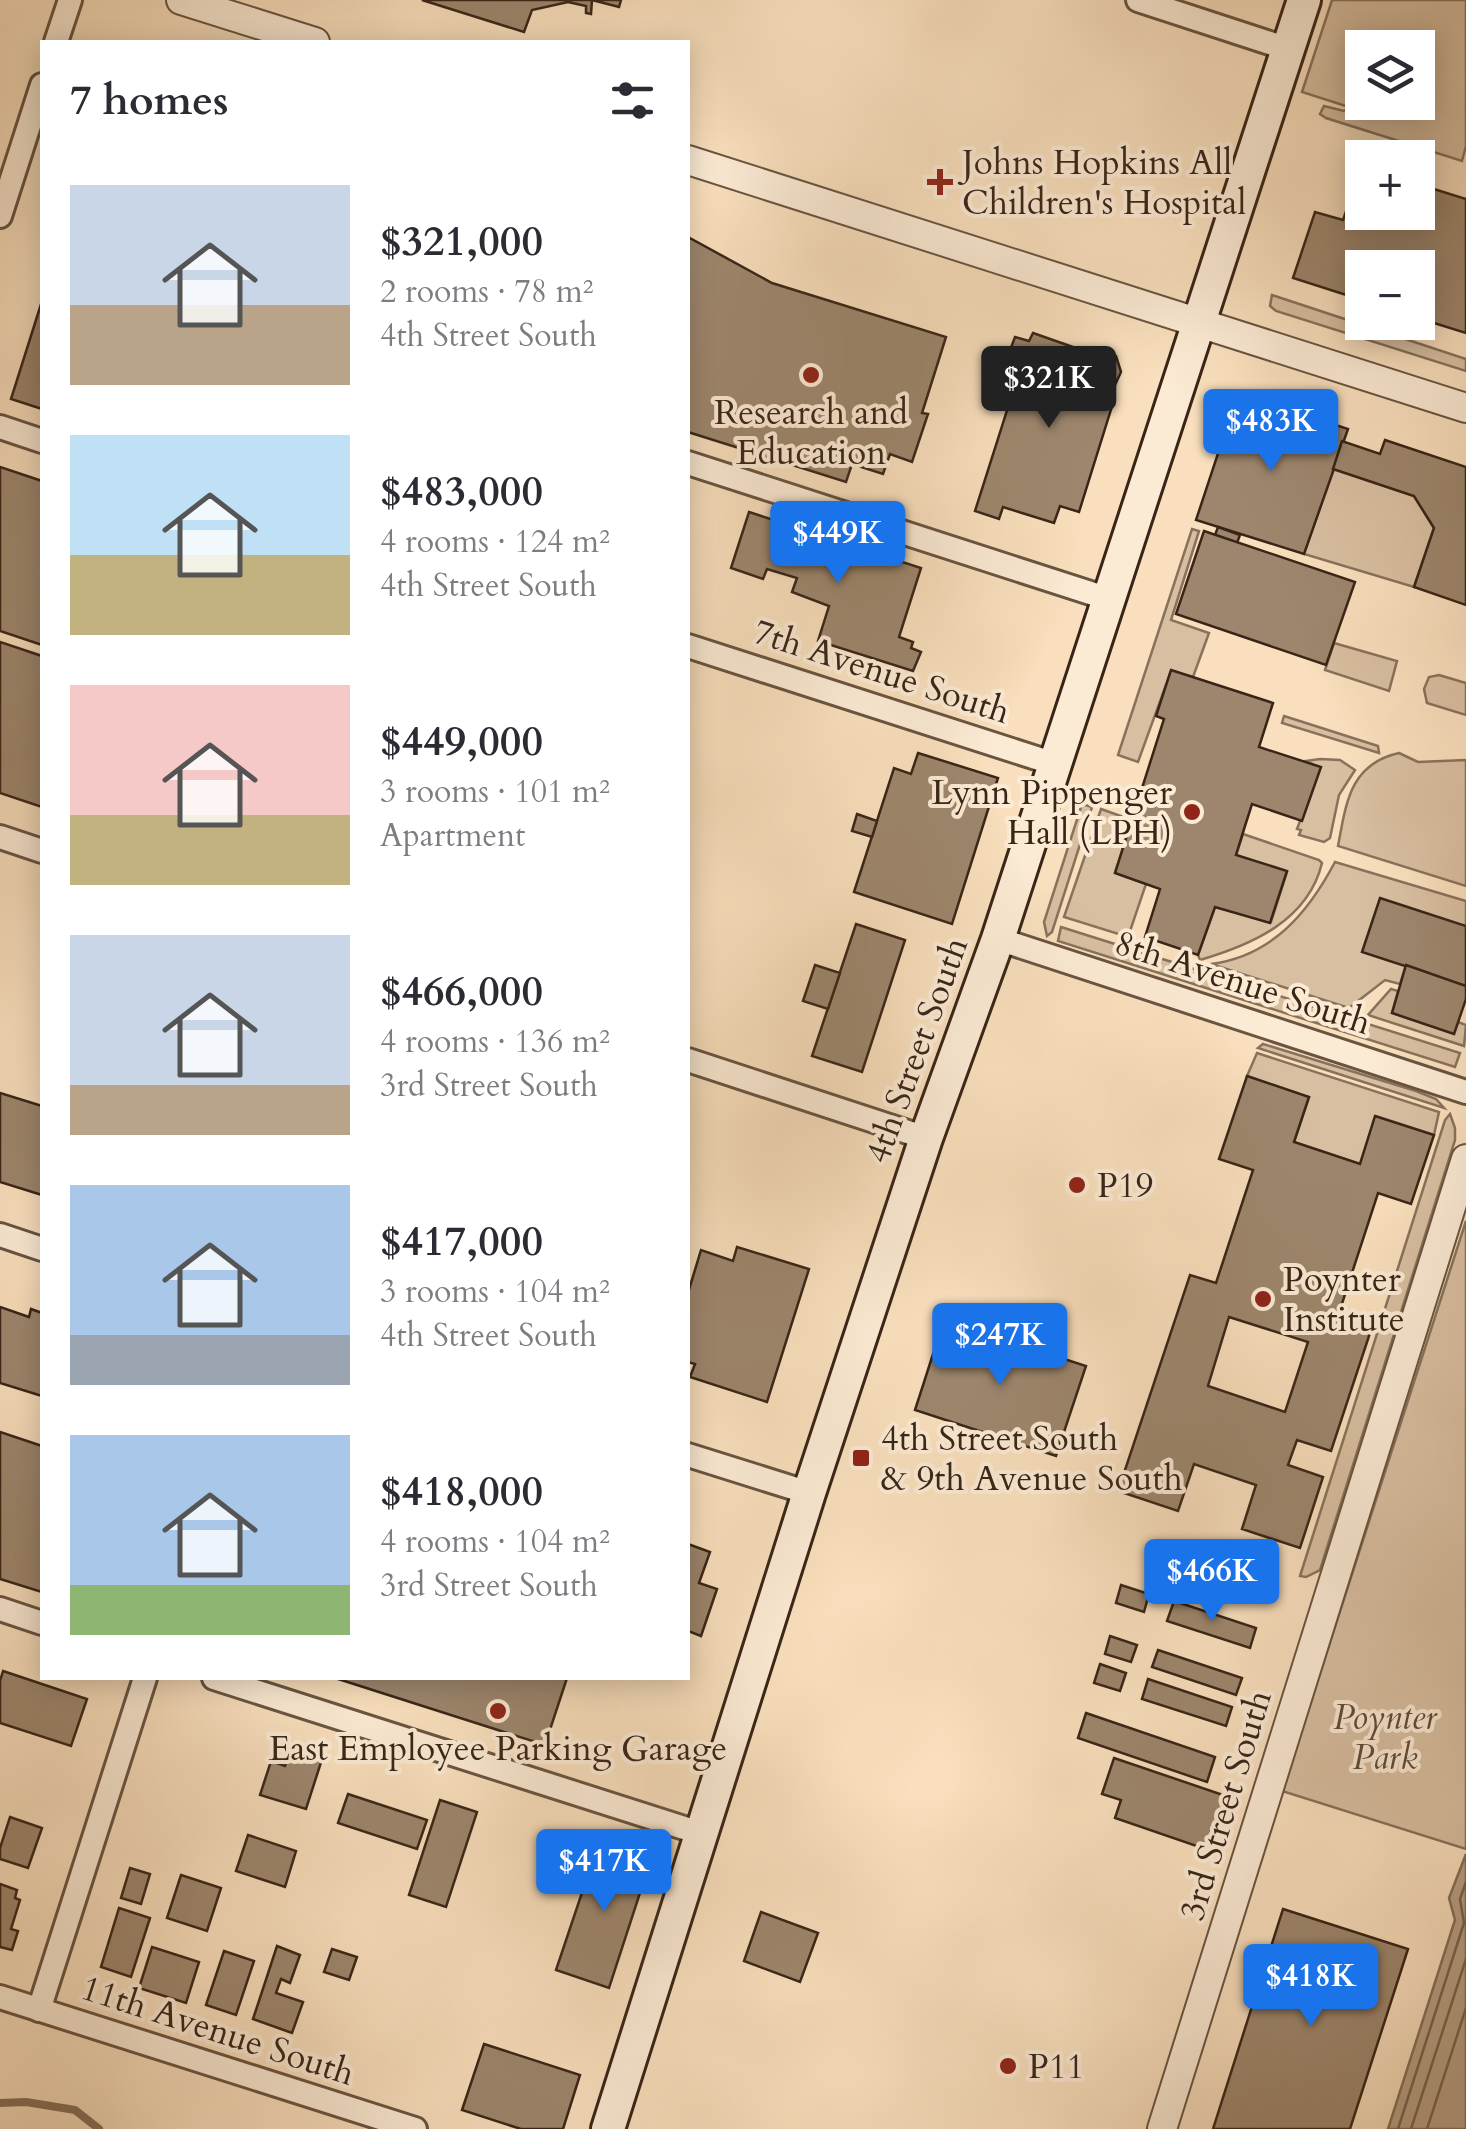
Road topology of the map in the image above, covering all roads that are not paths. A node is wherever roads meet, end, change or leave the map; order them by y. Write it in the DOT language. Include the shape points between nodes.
graph roads {
  1 [pos="70,0"];
  2 [pos="180,0"];
  3 [pos="1138,0"];
  4 [pos="1304,0"];
  5 [pos="57,40"];
  6 [pos="308,40"];
  7 [pos="1288,48"];
  8 [pos="40,91"];
  9 [pos="690,161"];
  10 [pos="0,216"];
  11 [pos="1201,323"];
  12 [pos="1466,408"];
  13 [pos="0,427"];
  14 [pos="40,439"];
  15 [pos="690,464"];
  16 [pos="1108,599"];
  17 [pos="690,647"];
  18 [pos="1055,764"];
  19 [pos="0,837"];
  20 [pos="40,850"];
  21 [pos="998,938"];
  22 [pos="690,1061"];
  23 [pos="1466,1092"];
  24 [pos="926,1138"];
  25 [pos="1466,1159"];
  26 [pos="0,1235"];
  27 [pos="40,1248"];
  28 [pos="690,1456"];
  29 [pos="808,1493"];
  30 [pos="0,1609"];
  31 [pos="40,1622"];
  32 [pos="144,1680"];
  33 [pos="220,1680"];
  34 [pos="703,1834"];
  35 [pos="0,1997"];
  36 [pos="39,2010"];
  37 [pos="415,2129"];
  38 [pos="608,2129"];
  39 [pos="1162,2129"];
  1 -- 5 [label="street"];
  2 -- 6 [label="street"];
  3 -- 7 [label="street"];
  4 -- 7 [label="main road, 4th Street South"];
  7 -- 11 [label="main road, 4th Street South"];
  8 -- 10 [label="street"];
  9 -- 11 [label="street"];
  11 -- 12 [label="street"];
  11 -- 16 [label="main road, 4th Street South"];
  13 -- 14 [label="street"];
  15 -- 16 [label="street"];
  16 -- 18 [label="main road, 4th Street South"];
  17 -- 18 [label="street, 7th Avenue South"];
  18 -- 21 [label="main road, 4th Street South"];
  19 -- 20 [label="street"];
  21 -- 23 [label="street, 8th Avenue South"];
  21 -- 24 [label="main road, 4th Street South"];
  22 -- 24 [label="street"];
  24 -- 29 [label="main road, 4th Street South"];
  25 -- 39 [label="street, 3rd Street South"];
  26 -- 27 [label="street"];
  28 -- 29 [label="street"];
  29 -- 34 [label="main road, 4th Street South"];
  30 -- 31 [label="street"];
  32 -- 36 [label="street"];
  33 -- 34 [label="street"];
  34 -- 38 [label="main road, 4th Street South"];
  35 -- 36 [label="street, 11th Avenue South"];
  36 -- 37 [label="street, 11th Avenue South"];
}
